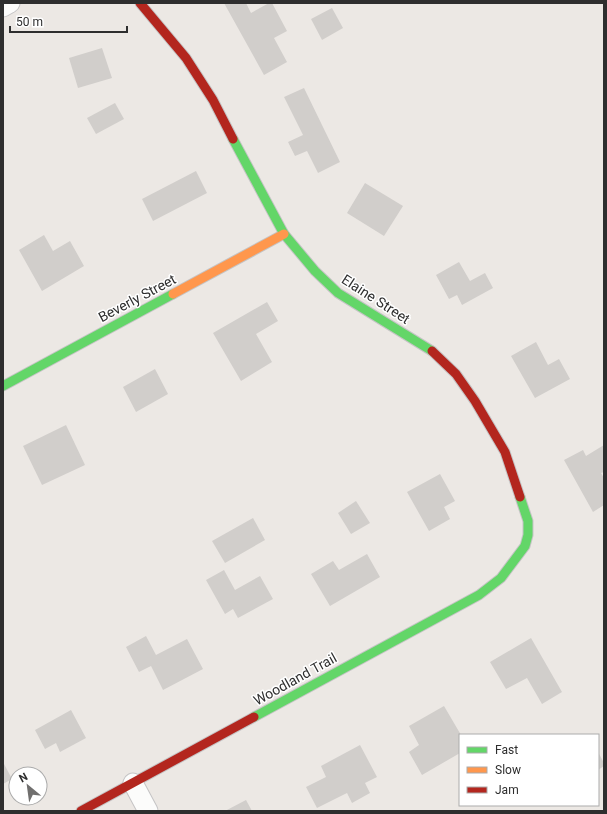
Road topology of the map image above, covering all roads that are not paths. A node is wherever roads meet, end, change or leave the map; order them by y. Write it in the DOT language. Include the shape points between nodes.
graph roads {
  1 [pos="10,3"];
  2 [pos="140,3"];
  3 [pos="3,7"];
  4 [pos="284,234"];
  5 [pos="3,386"];
  6 [pos="514,560"];
  7 [pos="133,783"];
  8 [pos="81,811"];
  9 [pos="148,811"];
  1 -- 3 [label="street"];
  2 -- 4 [label="street, Elaine Street" via="186,58 213,100"];
  4 -- 5 [label="street, Beverly Street"];
  4 -- 6 [label="street, Elaine Street" via="315,271 338,293 434,352 472,395 505,452 528,521 525,546"];
  6 -- 7 [label="street, Woodland Trail" via="501,578 479,595"];
  7 -- 8 [label="street, Woodland Trail"];
  7 -- 9 [label="street"];
}
